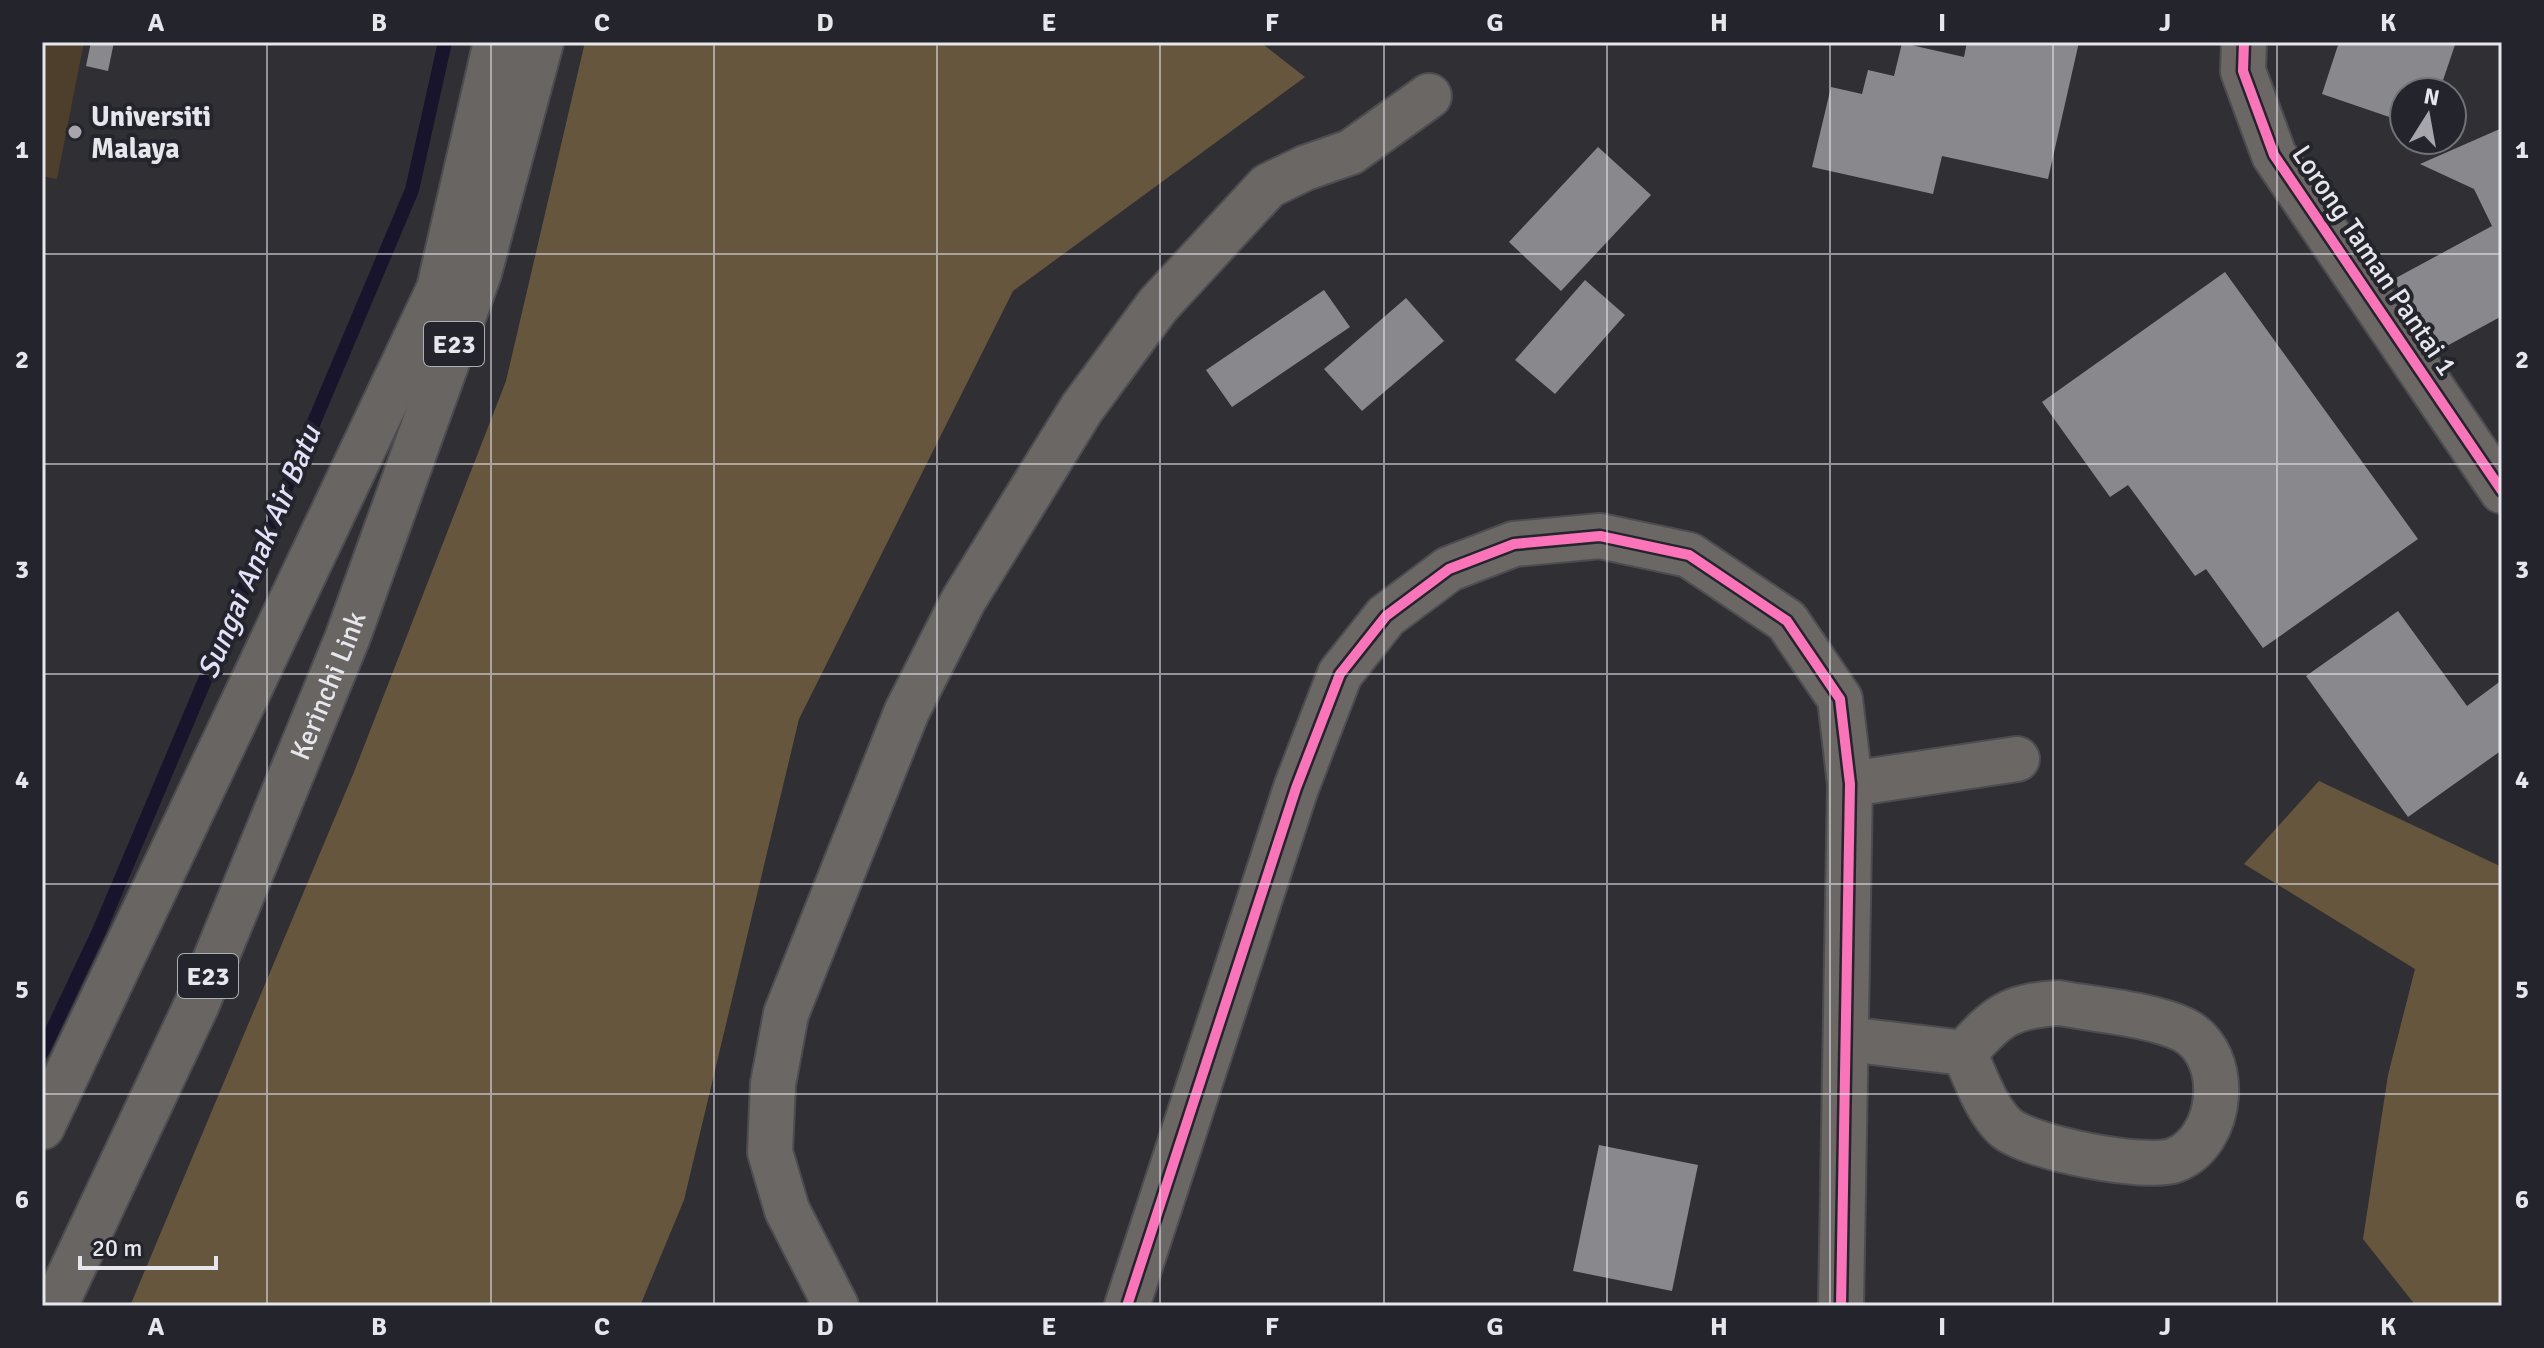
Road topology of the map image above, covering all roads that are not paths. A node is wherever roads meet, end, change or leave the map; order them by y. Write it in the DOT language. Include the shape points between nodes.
graph roads {
  1 [pos="496,42"];
  2 [pos="541,42"];
  3 [pos="2244,42"];
  4 [pos="1429,96"];
  5 [pos="2502,491"];
  6 [pos="2017,759"];
  7 [pos="1850,784"];
  8 [pos="1847,1039"];
  9 [pos="1964,1053"];
  10 [pos="42,1127"];
  11 [pos="55,1306"];
  12 [pos="836,1306"];
  13 [pos="1127,1306"];
  14 [pos="1841,1306"];
  1 -- 10 [label="highway, E23" via="439,289"];
  2 -- 11 [label="highway, Kerinchi Link / E23" via="479,273 347,639 197,1004"];
  3 -- 5 [label="street, Lorong Taman Pantai 1" via="2243,71 2274,155"];
  4 -- 12 [label="street" via="1351,152 1268,186 1158,305 1082,408 963,601 907,711 786,1014 773,1084 770,1152 787,1210"];
  6 -- 7 [label="street"];
  7 -- 8 [label="street"];
  7 -- 13 [label="street" via="1840,699 1787,621 1689,555 1600,536 1514,544 1449,569 1386,616 1340,674 1296,788"];
  8 -- 9 [label="street"];
  8 -- 14 [label="street"];
  9 -- 9 [label="street" via="1998,1016 2032,1004 2059,1003 2167,1025 2185,1031 2211,1059 2216,1077 2212,1116 2193,1149 2158,1165 2033,1141 1998,1119"];
}
